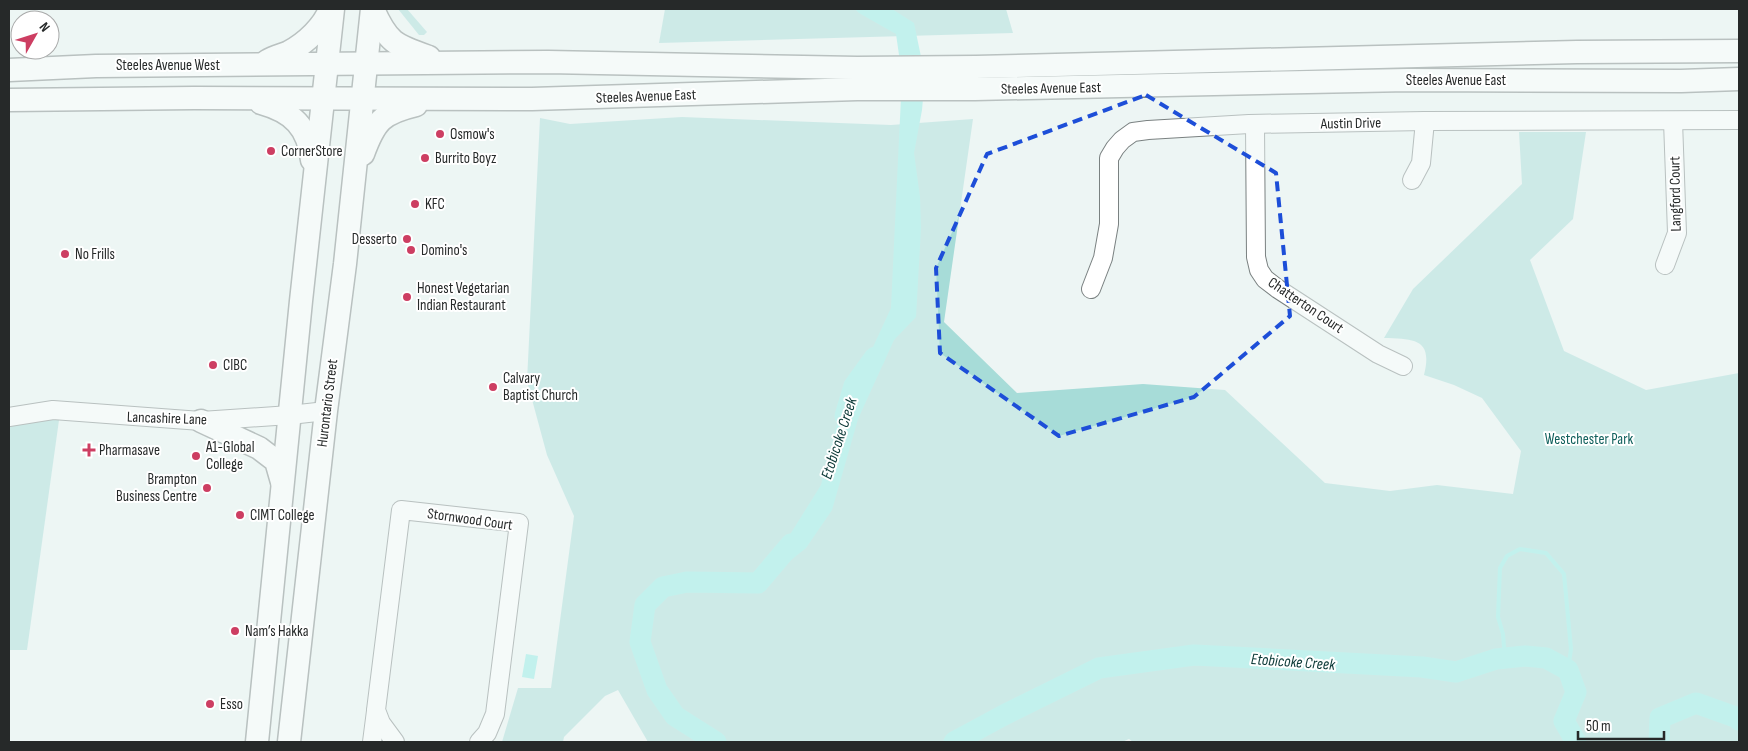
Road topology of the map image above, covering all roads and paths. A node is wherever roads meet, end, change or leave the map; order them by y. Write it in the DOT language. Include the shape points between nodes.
graph roads {
  1 [pos="332,9"];
  2 [pos="372,9"];
  3 [pos="1739,51"];
  4 [pos="444,63"];
  5 [pos="262,64"];
  6 [pos="328,64"];
  7 [pos="366,64"];
  8 [pos="35,69"];
  9 [pos="9,70"];
  10 [pos="857,78"];
  11 [pos="1739,80"];
  12 [pos="9,94"];
  13 [pos="244,98"];
  14 [pos="324,99"];
  15 [pos="362,99"];
  16 [pos="439,99"];
  17 [pos="9,100"];
  18 [pos="1739,120"];
  19 [pos="1425,121"];
  20 [pos="1673,121"];
  21 [pos="1255,125"];
  22 [pos="354,178"];
  23 [pos="315,180"];
  24 [pos="1412,180"];
  25 [pos="1665,265"];
  26 [pos="1091,289"];
  27 [pos="1403,366"];
  28 [pos="326,411"];
  29 [pos="290,415"];
  30 [pos="9,417"];
  31 [pos="201,420"];
  32 [pos="283,483"];
  33 [pos="376,710"];
  34 [pos="257,742"];
  35 [pos="288,742"];
  36 [pos="372,742"];
  37 [pos="394,742"];
  38 [pos="480,742"];
  1 -- 5 [label="main road" via="308,39 290,52"];
  1 -- 6 [label="main road"];
  2 -- 4 [label="main road" via="381,28 400,47"];
  2 -- 7 [label="main road, Hurontario Street"];
  3 -- 10 [label="main road, Steeles Avenue East" via="976,67"];
  4 -- 7 [label="main road, Steeles Avenue East"];
  4 -- 10 [label="main road, Steeles Avenue East" via="548,62"];
  5 -- 6 [label="main road, Steeles Avenue West"];
  5 -- 8 [label="main road, Steeles Avenue West"];
  6 -- 7 [label="main road, Steeles Avenue East"];
  6 -- 14 [label="main road"];
  7 -- 15 [label="main road, Hurontario Street"];
  8 -- 9 [label="main road, Steeles Avenue West"];
  8 -- 12 [label="main road" via="22,85"];
  10 -- 11 [label="main road, Steeles Avenue East" via="975,89 1408,80"];
  10 -- 16 [label="main road, Steeles Avenue East" via="532,99"];
  13 -- 14 [label="main road"];
  13 -- 17 [label="main road"];
  13 -- 23 [label="main road" via="276,107 301,125 310,148"];
  14 -- 15 [label="main road, Steeles Avenue East"];
  14 -- 23 [label="main road"];
  15 -- 16 [label="main road, Steeles Avenue East"];
  15 -- 22 [label="main road, Hurontario Street"];
  16 -- 22 [label="main road" via="389,113 379,122 372,130"];
  18 -- 20 [label="street, Austin Drive"];
  19 -- 20 [label="street, Austin Drive"];
  19 -- 21 [label="street, Austin Drive"];
  19 -- 24 [label="street" via="1421,163"];
  20 -- 25 [label="street, Langford Court" via="1677,233"];
  21 -- 26 [label="street, Austin Drive" via="1148,130 1132,132 1122,140 1109,158 1109,224 1103,258"];
  21 -- 27 [label="street, Chatterton Court" via="1255,245 1259,270 1265,279 1286,294 1378,354"];
  22 -- 28 [label="main road, Hurontario Street"];
  23 -- 29 [label="main road"];
  28 -- 29 [label="street, Lancashire Lane"];
  28 -- 35 [label="main road, Hurontario Street"];
  29 -- 31 [label="street, Lancashire Lane"];
  29 -- 32 [label="main road"];
  30 -- 31 [label="street, Lancashire Lane" via="53,410"];
  31 -- 32 [label="main road" via="259,448 276,461"];
  32 -- 34 [label="main road"];
  33 -- 36 [label="street, Stornwood Court"];
  33 -- 37 [label="street"];
  33 -- 38 [label="street, Stornwood Court" via="401,510 519,523 494,714"];
}
